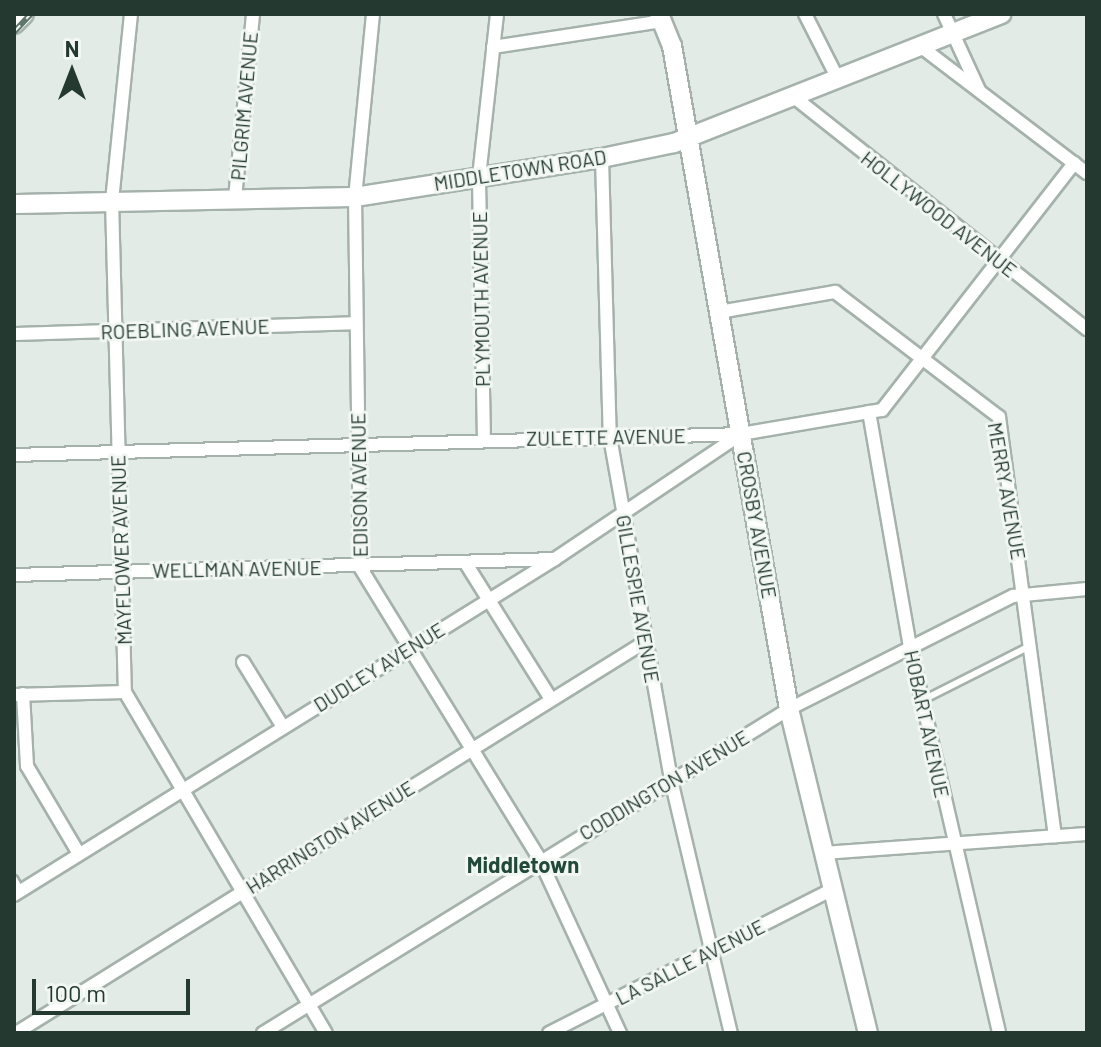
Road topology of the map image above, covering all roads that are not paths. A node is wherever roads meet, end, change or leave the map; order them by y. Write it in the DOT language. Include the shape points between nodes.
graph roads {
  1 [pos="24,14"];
  2 [pos="131,14"];
  3 [pos="253,14"];
  4 [pos="373,14"];
  5 [pos="497,14"];
  6 [pos="805,14"];
  7 [pos="944,14"];
  8 [pos="1001,14"];
  9 [pos="661,17"];
  10 [pos="14,24"];
  11 [pos="953,33"];
  12 [pos="920,46"];
  13 [pos="493,47"];
  14 [pos="838,79"];
  15 [pos="979,90"];
  16 [pos="794,97"];
  17 [pos="689,138"];
  18 [pos="602,158"];
  19 [pos="1074,163"];
  20 [pos="1087,173"];
  21 [pos="479,177"];
  22 [pos="355,197"];
  23 [pos="235,198"];
  24 [pos="112,200"];
  25 [pos="14,204"];
  26 [pos="998,260"];
  27 [pos="719,312"];
  28 [pos="355,323"];
  29 [pos="1087,329"];
  30 [pos="114,331"];
  31 [pos="14,334"];
  32 [pos="923,358"];
  33 [pos="869,412"];
  34 [pos="741,434"];
  35 [pos="610,437"];
  36 [pos="484,440"];
  37 [pos="359,444"];
  38 [pos="117,452"];
  39 [pos="14,455"];
  40 [pos="623,515"];
  41 [pos="555,559"];
  42 [pos="465,562"];
  43 [pos="360,567"];
  44 [pos="123,572"];
  45 [pos="14,575"];
  46 [pos="1087,589"];
  47 [pos="1024,594"];
  48 [pos="487,600"];
  49 [pos="645,642"];
  50 [pos="1031,646"];
  51 [pos="910,647"];
  52 [pos="409,649"];
  53 [pos="243,662"];
  54 [pos="125,692"];
  55 [pos="19,695"];
  56 [pos="551,699"];
  57 [pos="921,701"];
  58 [pos="789,709"];
  59 [pos="283,727"];
  60 [pos="471,749"];
  61 [pos="671,780"];
  62 [pos="182,791"];
  63 [pos="1087,834"];
  64 [pos="1055,836"];
  65 [pos="953,844"];
  66 [pos="822,853"];
  67 [pos="79,854"];
  68 [pos="540,860"];
  69 [pos="16,888"];
  70 [pos="831,890"];
  71 [pos="244,891"];
  72 [pos="712,950"];
  73 [pos="310,1004"];
  74 [pos="606,1004"];
  75 [pos="16,1033"];
  76 [pos="263,1033"];
  77 [pos="326,1033"];
  78 [pos="549,1033"];
  79 [pos="620,1033"];
  80 [pos="731,1033"];
  81 [pos="868,1033"];
  82 [pos="999,1033"];
  1 -- 10 [label="street"];
  2 -- 24 [label="street, MAYFLOWER AVENUE"];
  3 -- 23 [label="street, PILGRIM AVENUE"];
  4 -- 22 [label="street, EDISON AVENUE"];
  5 -- 13 [label="street, PLYMOUTH AVENUE"];
  6 -- 14 [label="street"];
  7 -- 11 [label="street"];
  8 -- 11 [label="street, MIDDLETOWN ROAD"];
  9 -- 13 [label="street"];
  9 -- 17 [label="street, CROSBY AVENUE"];
  11 -- 12 [label="street, MIDDLETOWN ROAD"];
  11 -- 15 [label="street"];
  12 -- 14 [label="street, MIDDLETOWN ROAD"];
  12 -- 15 [label="street"];
  13 -- 21 [label="street, PLYMOUTH AVENUE"];
  14 -- 16 [label="street, MIDDLETOWN ROAD"];
  15 -- 19 [label="street"];
  16 -- 17 [label="street, MIDDLETOWN ROAD"];
  16 -- 26 [label="street, HOLLYWOOD AVENUE"];
  17 -- 18 [label="street, MIDDLETOWN ROAD"];
  17 -- 27 [label="street, CROSBY AVENUE"];
  18 -- 21 [label="street, MIDDLETOWN ROAD"];
  18 -- 35 [label="street, GILLESPIE AVENUE"];
  19 -- 20 [label="street"];
  19 -- 26 [label="street, ZULETTE AVENUE"];
  21 -- 22 [label="street, MIDDLETOWN ROAD"];
  21 -- 36 [label="street, PLYMOUTH AVENUE"];
  22 -- 23 [label="street, MIDDLETOWN ROAD"];
  22 -- 28 [label="street, EDISON AVENUE"];
  23 -- 24 [label="street, MIDDLETOWN ROAD"];
  24 -- 25 [label="street, MIDDLETOWN ROAD"];
  24 -- 30 [label="street, MAYFLOWER AVENUE"];
  26 -- 29 [label="street, HOLLYWOOD AVENUE"];
  26 -- 32 [label="street, ZULETTE AVENUE"];
  27 -- 32 [label="street, MERRY AVENUE" via="835,292"];
  27 -- 34 [label="street, CROSBY AVENUE"];
  28 -- 30 [label="street, ROEBLING AVENUE"];
  28 -- 37 [label="street, EDISON AVENUE"];
  30 -- 31 [label="street, ROEBLING AVENUE"];
  30 -- 38 [label="street, MAYFLOWER AVENUE"];
  32 -- 33 [label="street, ZULETTE AVENUE" via="882,410"];
  32 -- 47 [label="street, MERRY AVENUE" via="999,417"];
  33 -- 34 [label="street, ZULETTE AVENUE"];
  33 -- 51 [label="street, HOBART AVENUE"];
  34 -- 35 [label="street, ZULETTE AVENUE"];
  34 -- 40 [label="street, DUDLEY AVENUE"];
  34 -- 58 [label="street, CROSBY AVENUE"];
  35 -- 36 [label="street, ZULETTE AVENUE"];
  35 -- 40 [label="street, GILLESPIE AVENUE"];
  36 -- 37 [label="street, ZULETTE AVENUE"];
  37 -- 38 [label="street, ZULETTE AVENUE"];
  37 -- 43 [label="street, EDISON AVENUE"];
  38 -- 39 [label="street, ZULETTE AVENUE"];
  38 -- 44 [label="street, MAYFLOWER AVENUE"];
  40 -- 41 [label="street, DUDLEY AVENUE"];
  40 -- 49 [label="street, GILLESPIE AVENUE"];
  41 -- 42 [label="street, WELLMAN AVENUE"];
  41 -- 48 [label="street, DUDLEY AVENUE"];
  42 -- 43 [label="street, WELLMAN AVENUE"];
  42 -- 48 [label="street"];
  43 -- 44 [label="street, WELLMAN AVENUE"];
  43 -- 52 [label="street, EDISON AVENUE"];
  44 -- 45 [label="street, WELLMAN AVENUE"];
  44 -- 54 [label="street, MAYFLOWER AVENUE"];
  46 -- 47 [label="street, CODDINGTON AVENUE"];
  47 -- 50 [label="street, MERRY AVENUE"];
  47 -- 51 [label="street, CODDINGTON AVENUE"];
  48 -- 52 [label="street, DUDLEY AVENUE"];
  48 -- 56 [label="street"];
  49 -- 56 [label="street, HARRINGTON AVENUE"];
  49 -- 61 [label="street, GILLESPIE AVENUE"];
  50 -- 57 [label="lane"];
  50 -- 64 [label="street, MERRY AVENUE"];
  51 -- 57 [label="street, HOBART AVENUE"];
  51 -- 58 [label="street, CODDINGTON AVENUE"];
  52 -- 59 [label="street, DUDLEY AVENUE"];
  52 -- 60 [label="street, EDISON AVENUE"];
  53 -- 59 [label="street"];
  54 -- 55 [label="street"];
  54 -- 62 [label="street, MAYFLOWER AVENUE"];
  55 -- 67 [label="street" via="27,766"];
  56 -- 60 [label="street, HARRINGTON AVENUE"];
  57 -- 65 [label="street, HOBART AVENUE"];
  58 -- 61 [label="street, CODDINGTON AVENUE"];
  58 -- 66 [label="street, CROSBY AVENUE"];
  59 -- 62 [label="street, DUDLEY AVENUE"];
  60 -- 68 [label="street, EDISON AVENUE"];
  60 -- 71 [label="street, HARRINGTON AVENUE"];
  61 -- 68 [label="street, CODDINGTON AVENUE"];
  61 -- 72 [label="street, GILLESPIE AVENUE"];
  62 -- 67 [label="street, DUDLEY AVENUE"];
  62 -- 71 [label="street, MAYFLOWER AVENUE"];
  63 -- 64 [label="street"];
  64 -- 65 [label="street"];
  65 -- 66 [label="street"];
  65 -- 82 [label="street, HOBART AVENUE"];
  66 -- 70 [label="street, CROSBY AVENUE"];
  67 -- 69 [label="street, DUDLEY AVENUE"];
  68 -- 73 [label="street, CODDINGTON AVENUE"];
  68 -- 74 [label="street, EDISON AVENUE"];
  70 -- 72 [label="street, LA SALLE AVENUE"];
  70 -- 81 [label="street, CROSBY AVENUE"];
  71 -- 73 [label="street, MAYFLOWER AVENUE"];
  71 -- 75 [label="street, HARRINGTON AVENUE"];
  72 -- 74 [label="street, LA SALLE AVENUE"];
  72 -- 80 [label="street, GILLESPIE AVENUE"];
  73 -- 76 [label="street, CODDINGTON AVENUE"];
  73 -- 77 [label="street, MAYFLOWER AVENUE"];
  74 -- 78 [label="street, LA SALLE AVENUE"];
  74 -- 79 [label="street, EDISON AVENUE"];
}
